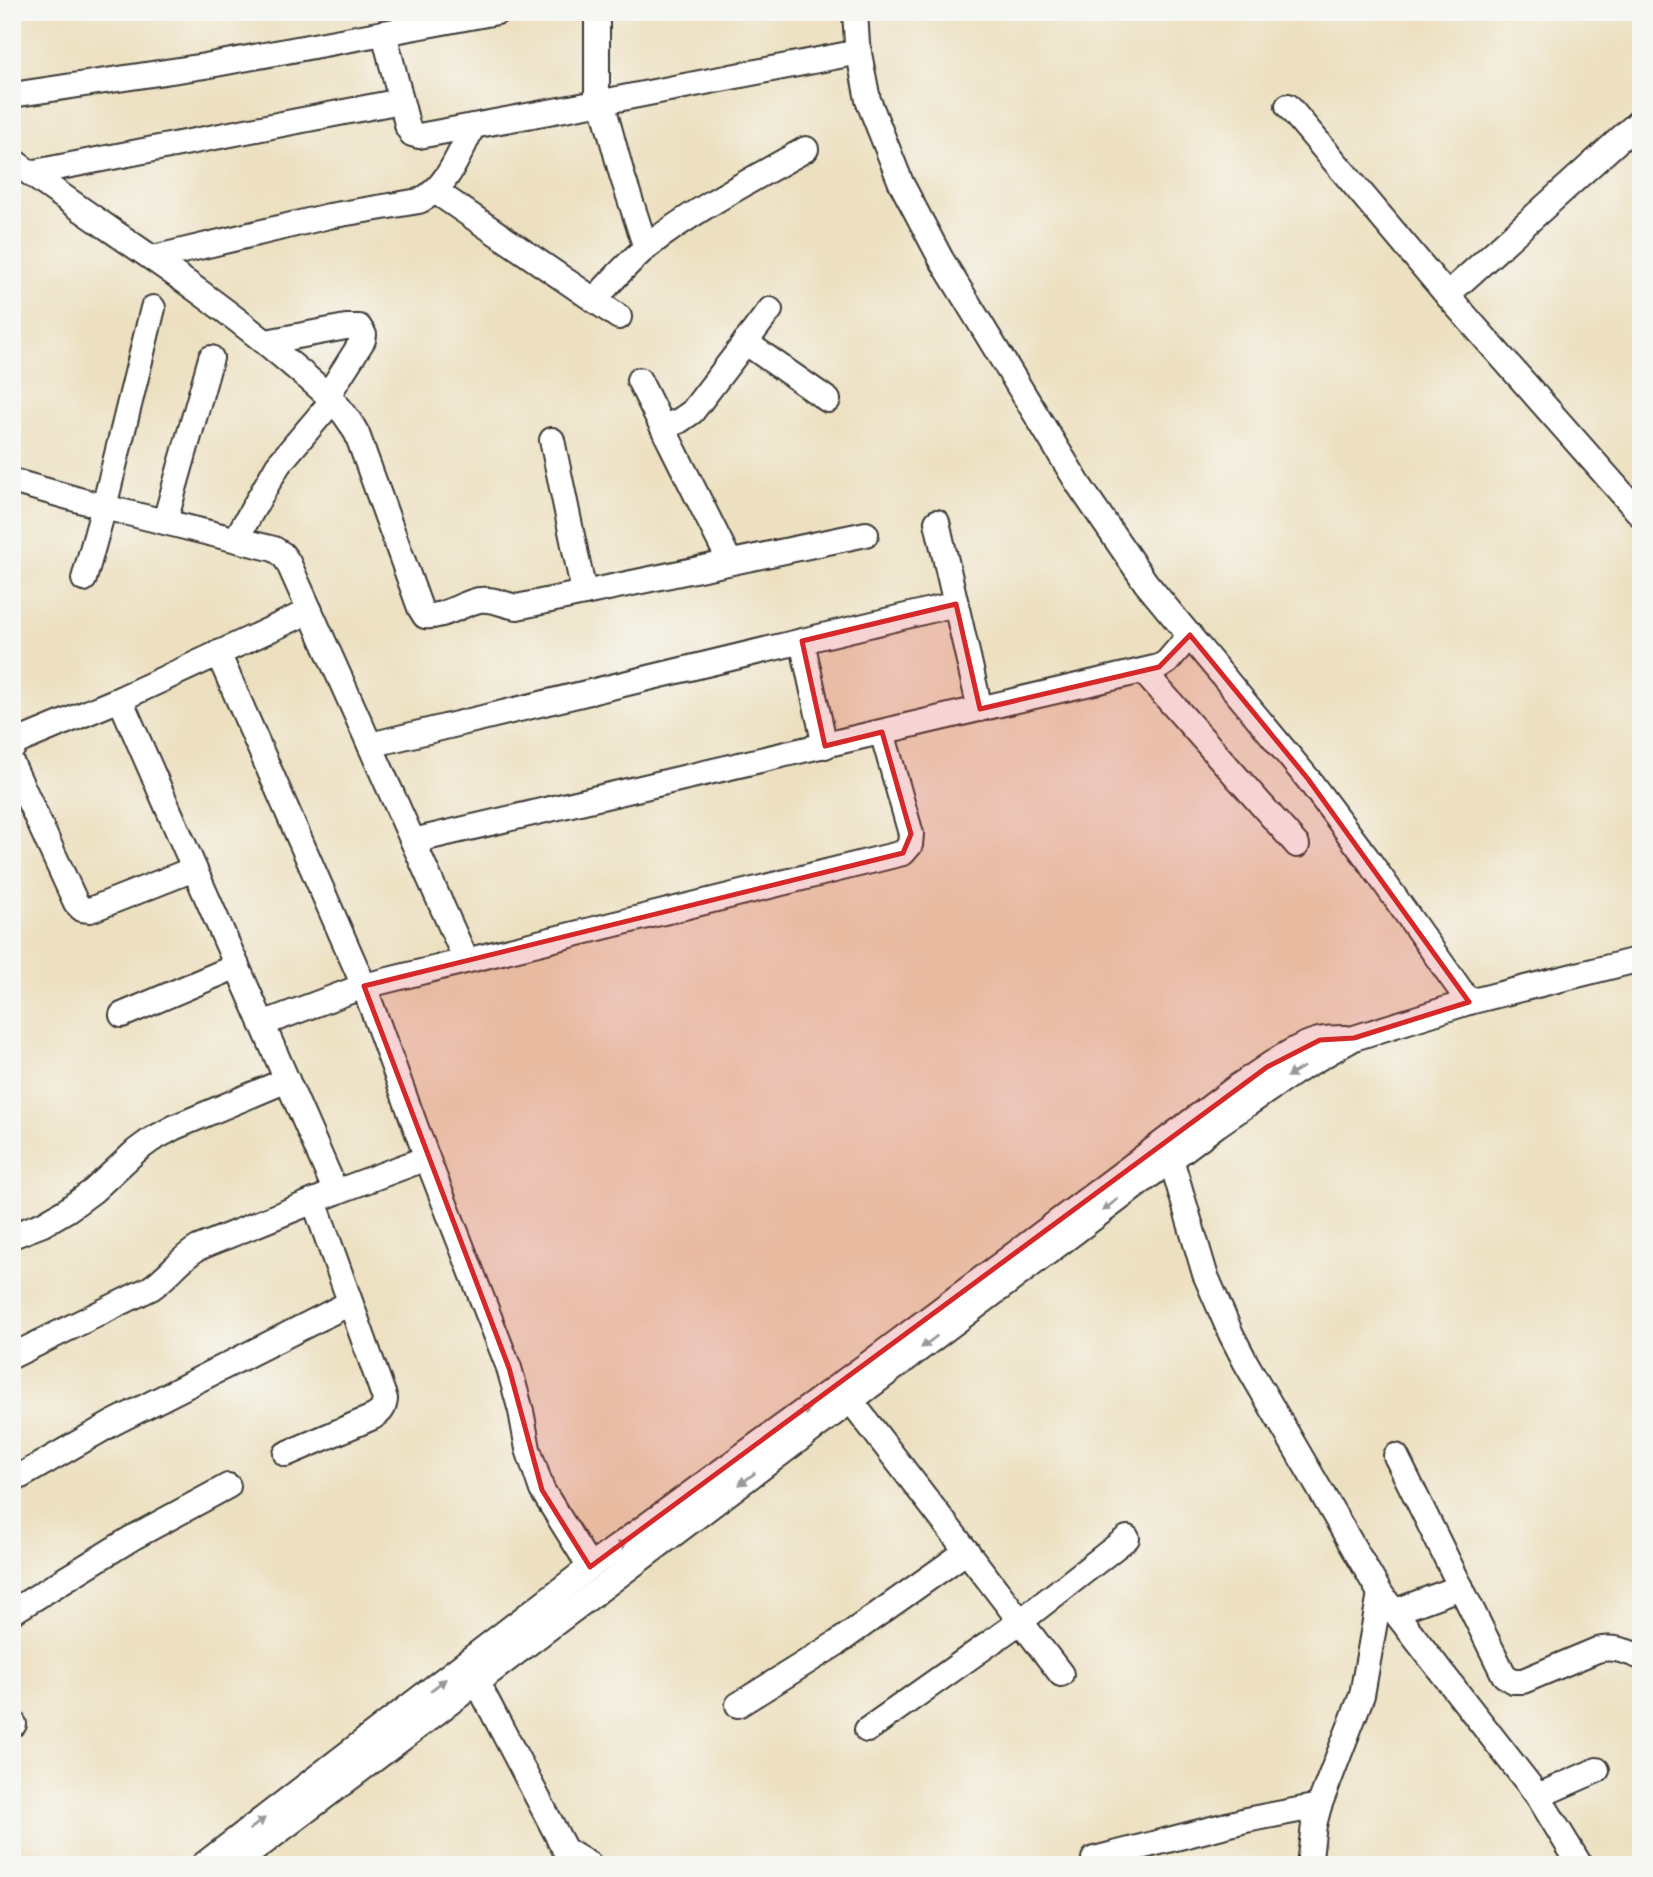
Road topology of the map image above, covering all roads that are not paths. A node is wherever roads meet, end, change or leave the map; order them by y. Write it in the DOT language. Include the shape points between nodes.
graph roads {
  1 [pos="498,12"];
  2 [pos="597,12"];
  3 [pos="855,12"];
  4 [pos="384,33"];
  5 [pos="859,52"];
  6 [pos="12,94"];
  7 [pos="401,101"];
  8 [pos="599,103"];
  9 [pos="1288,106"];
  10 [pos="1641,120"];
  11 [pos="473,126"];
  12 [pos="806,149"];
  13 [pos="21,166"];
  14 [pos="435,191"];
  15 [pos="646,248"];
  16 [pos="153,258"];
  17 [pos="1447,295"];
  18 [pos="594,300"];
  19 [pos="153,308"];
  20 [pos="770,310"];
  21 [pos="619,317"];
  22 [pos="266,342"];
  23 [pos="745,342"];
  24 [pos="211,358"];
  25 [pos="639,380"];
  26 [pos="330,398"];
  27 [pos="828,400"];
  28 [pos="663,427"];
  29 [pos="552,440"];
  30 [pos="12,481"];
  31 [pos="104,506"];
  32 [pos="1641,515"];
  33 [pos="166,521"];
  34 [pos="937,522"];
  35 [pos="866,534"];
  36 [pos="236,540"];
  37 [pos="730,562"];
  38 [pos="84,579"];
  39 [pos="584,593"];
  40 [pos="956,604"];
  41 [pos="310,611"];
  42 [pos="1190,635"];
  43 [pos="802,641"];
  44 [pos="218,653"];
  45 [pos="1143,671"];
  46 [pos="120,699"];
  47 [pos="980,709"];
  48 [pos="882,732"];
  49 [pos="369,745"];
  50 [pos="825,746"];
  51 [pos="12,749"];
  52 [pos="12,764"];
  53 [pos="413,841"];
  54 [pos="1297,845"];
  55 [pos="194,869"];
  56 [pos="1641,958"];
  57 [pos="466,960"];
  58 [pos="237,966"];
  59 [pos="364,986"];
  60 [pos="1469,1002"];
  61 [pos="122,1015"];
  62 [pos="262,1024"];
  63 [pos="1354,1038"];
  64 [pos="287,1080"];
  65 [pos="427,1158"];
  66 [pos="1171,1159"];
  67 [pos="325,1197"];
  68 [pos="12,1236"];
  69 [pos="350,1303"];
  70 [pos="12,1356"];
  71 [pos="851,1401"];
  72 [pos="286,1454"];
  73 [pos="1396,1456"];
  74 [pos="12,1481"];
  75 [pos="228,1486"];
  76 [pos="1127,1538"];
  77 [pos="967,1551"];
  78 [pos="590,1567"];
  79 [pos="1461,1587"];
  80 [pos="1388,1602"];
  81 [pos="12,1612"];
  82 [pos="1021,1621"];
  83 [pos="1641,1657"];
  84 [pos="1061,1674"];
  85 [pos="477,1682"];
  86 [pos="738,1706"];
  87 [pos="867,1730"];
  88 [pos="1597,1770"];
  89 [pos="1538,1796"];
  90 [pos="1319,1806"];
  91 [pos="563,1857"];
  92 [pos="1094,1859"];
  93 [pos="203,1865"];
  94 [pos="234,1865"];
  95 [pos="590,1865"];
  96 [pos="1309,1865"];
  97 [pos="1580,1865"];
  1 -- 4 [label="street"];
  2 -- 8 [label="street"];
  3 -- 5 [label="street"];
  4 -- 6 [label="street" via="205,66"];
  4 -- 7 [label="street"];
  5 -- 8 [label="street"];
  5 -- 42 [label="street" via="868,100 883,141 942,260 1079,485 1146,583"];
  7 -- 11 [label="street" via="412,134"];
  7 -- 13 [label="street"];
  8 -- 11 [label="street"];
  8 -- 15 [label="street"];
  9 -- 17 [label="street"];
  10 -- 17 [label="street"];
  11 -- 14 [label="street"];
  12 -- 15 [label="street"];
  13 -- 16 [label="street"];
  14 -- 16 [label="street" via="419,201 328,216"];
  14 -- 18 [label="street"];
  15 -- 18 [label="street"];
  16 -- 22 [label="street"];
  17 -- 32 [label="street"];
  18 -- 21 [label="street"];
  19 -- 31 [label="street"];
  20 -- 23 [label="street"];
  22 -- 26 [label="street"];
  22 -- 26 [label="street" via="346,327 363,330 363,340"];
  23 -- 27 [label="street"];
  23 -- 28 [label="street" via="692,412"];
  24 -- 33 [label="street"];
  25 -- 28 [label="street"];
  26 -- 36 [label="street" via="278,465"];
  26 -- 39 [label="street" via="358,434 425,616 479,600 517,607"];
  28 -- 37 [label="street"];
  29 -- 39 [label="street"];
  30 -- 31 [label="street"];
  31 -- 33 [label="street"];
  31 -- 38 [label="street"];
  33 -- 36 [label="street"];
  34 -- 40 [label="street"];
  35 -- 37 [label="street"];
  36 -- 41 [label="street" via="282,554"];
  37 -- 39 [label="street"];
  40 -- 43 [label="street"];
  40 -- 47 [label="street"];
  41 -- 44 [label="street"];
  41 -- 49 [label="street"];
  42 -- 45 [label="street" via="1167,662"];
  42 -- 60 [label="street" via="1308,779"];
  43 -- 49 [label="street"];
  43 -- 50 [label="street"];
  44 -- 46 [label="street"];
  44 -- 59 [label="street"];
  45 -- 47 [label="street"];
  45 -- 54 [label="street"];
  46 -- 51 [label="street" via="24,739"];
  46 -- 55 [label="street"];
  47 -- 48 [label="street"];
  48 -- 50 [label="street"];
  48 -- 57 [label="street" via="911,834 903,853"];
  49 -- 53 [label="street"];
  50 -- 53 [label="street"];
  52 -- 55 [label="street" via="82,909 90,910"];
  53 -- 57 [label="street"];
  55 -- 58 [label="street"];
  56 -- 60 [label="street"];
  57 -- 59 [label="street"];
  58 -- 61 [label="street"];
  58 -- 62 [label="street"];
  59 -- 62 [label="street"];
  59 -- 65 [label="street"];
  60 -- 63 [label="street"];
  62 -- 64 [label="street"];
  63 -- 66 [label="street, one-way" via="1266,1090"];
  78 -- 63 [label="street, one-way" via="1238,1086 1310,1043"];
  64 -- 67 [label="street"];
  64 -- 68 [label="street" via="175,1127 136,1151 67,1210"];
  65 -- 67 [label="street"];
  65 -- 78 [label="street" via="509,1368 527,1449 542,1490"];
  66 -- 71 [label="street, one-way"];
  66 -- 80 [label="street" via="1205,1274 1245,1363"];
  67 -- 69 [label="street"];
  67 -- 70 [label="street" via="198,1248 151,1288"];
  69 -- 72 [label="street" via="384,1407 373,1417"];
  69 -- 74 [label="street" via="113,1423"];
  71 -- 77 [label="street"];
  71 -- 85 [label="street, one-way"];
  73 -- 79 [label="street"];
  75 -- 81 [label="street"];
  76 -- 82 [label="street"];
  77 -- 82 [label="street"];
  77 -- 86 [label="street"];
  93 -- 78 [label="street, one-way"];
  79 -- 80 [label="street"];
  79 -- 83 [label="street" via="1504,1675 1513,1681 1607,1647"];
  80 -- 89 [label="street"];
  80 -- 90 [label="street" via="1362,1695"];
  82 -- 84 [label="street"];
  82 -- 87 [label="street"];
  85 -- 91 [label="street"];
  85 -- 94 [label="street"];
  88 -- 89 [label="street"];
  89 -- 97 [label="street"];
  90 -- 92 [label="street"];
  90 -- 96 [label="street"];
  91 -- 95 [label="street"];
}
